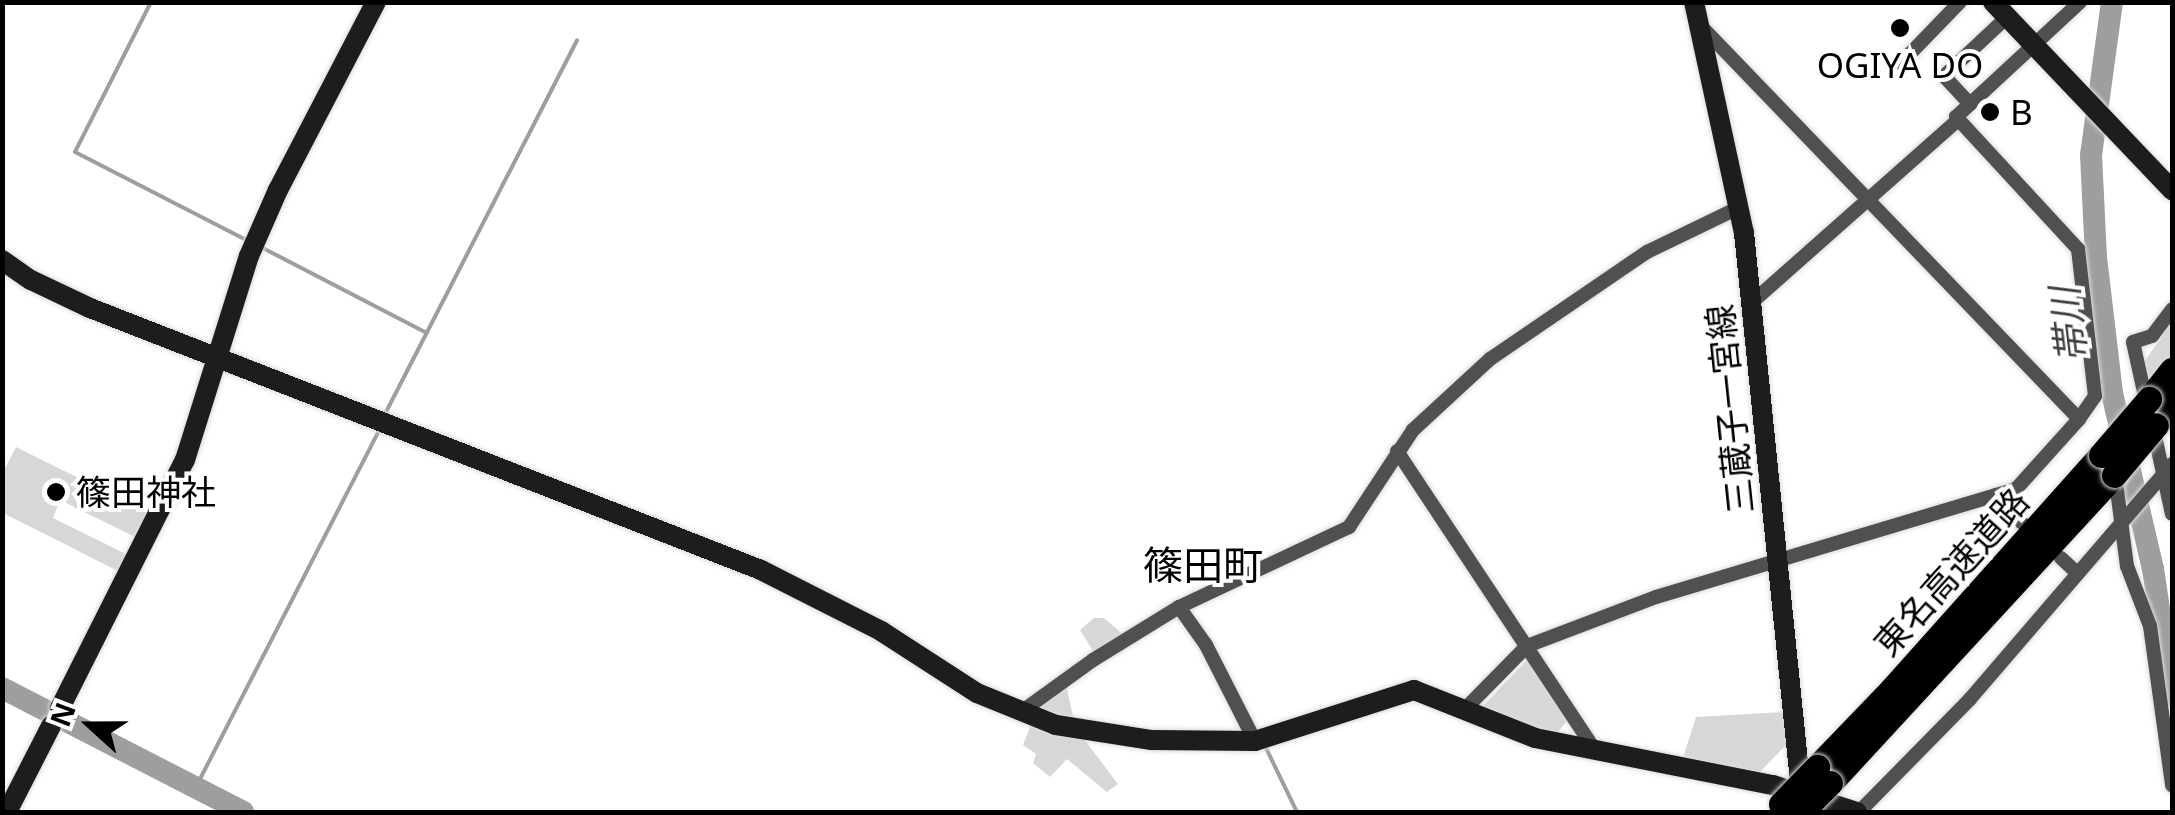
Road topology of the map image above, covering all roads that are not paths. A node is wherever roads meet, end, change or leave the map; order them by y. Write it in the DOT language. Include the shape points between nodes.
graph roads {
  1 [pos="376,2"];
  2 [pos="1694,2"];
  3 [pos="1960,2"];
  4 [pos="2080,2"];
  5 [pos="2000,10"];
  6 [pos="1699,24"];
  7 [pos="2034,45"];
  8 [pos="1900,63"];
  9 [pos="1970,104"];
  10 [pos="1958,120"];
  11 [pos="2172,190"];
  12 [pos="1868,198"];
  13 [pos="1740,206"];
  14 [pos="2,260"];
  15 [pos="1751,303"];
  16 [pos="2172,309"];
  17 [pos="218,357"];
  18 [pos="2172,370"];
  19 [pos="2161,402"];
  20 [pos="2079,419"];
  21 [pos="1397,451"];
  22 [pos="2108,465"];
  23 [pos="2165,473"];
  24 [pos="1996,495"];
  25 [pos="2172,514"];
  26 [pos="2022,523"];
  27 [pos="2122,524"];
  28 [pos="2062,558"];
  29 [pos="1779,560"];
  30 [pos="2078,573"];
  31 [pos="1179,607"];
  32 [pos="1528,646"];
  33 [pos="1466,709"];
  34 [pos="1021,712"];
  35 [pos="1256,741"];
  36 [pos="1599,754"];
  37 [pos="2172,786"];
  38 [pos="1792,807"];
  39 [pos="7,812"];
  40 [pos="1858,812"];
  1 -- 17 [label="street" via="278,190"];
  2 -- 6 [label="street, 三蔵子一宮線"];
  3 -- 8 [label="street"];
  4 -- 7 [label="street"];
  5 -- 7 [label="street"];
  5 -- 9 [label="street" via="1944,76"];
  6 -- 12 [label="street"];
  6 -- 13 [label="street, 三蔵子一宮線"];
  7 -- 9 [label="street"];
  7 -- 11 [label="street"];
  9 -- 10 [label="street"];
  10 -- 12 [label="street"];
  10 -- 20 [label="street" via="2078,249 2095,396"];
  12 -- 15 [label="street"];
  12 -- 20 [label="street"];
  13 -- 15 [label="street, 三蔵子一宮線"];
  13 -- 21 [label="street" via="1648,252 1557,311 1490,360"];
  14 -- 17 [label="street" via="90,308"];
  15 -- 29 [label="street, 三蔵子一宮線"];
  16 -- 23 [label="street" via="2152,336 2133,342"];
  17 -- 34 [label="street" via="761,570"];
  17 -- 39 [label="street" via="170,495"];
  18 -- 19 [label="highway, 東名高速道路"];
  19 -- 22 [label="highway, 東名高速道路, bridge"];
  19 -- 22 [label="highway, 東名高速道路, bridge" via="2156,425"];
  20 -- 24 [label="street" via="2016,489"];
  21 -- 31 [label="street" via="1350,528"];
  21 -- 32 [label="street"];
  22 -- 27 [label="street"];
  22 -- 38 [label="highway, 東名高速道路, bridge" via="1908,703"];
  23 -- 25 [label="street"];
  23 -- 27 [label="street"];
  24 -- 26 [label="street"];
  24 -- 29 [label="street"];
  27 -- 30 [label="street"];
  27 -- 37 [label="street" via="2127,566 2150,626"];
  28 -- 30 [label="street"];
  29 -- 32 [label="street" via="1656,596"];
  29 -- 38 [label="street, 三蔵子一宮線"];
  30 -- 40 [label="street" via="1970,699"];
  31 -- 34 [label="street"];
  31 -- 35 [label="street"];
  32 -- 33 [label="street"];
  32 -- 36 [label="street"];
  33 -- 35 [label="street" via="1430,694 1400,692"];
  33 -- 36 [label="street" via="1535,738"];
  34 -- 35 [label="street" via="1084,733"];
  36 -- 38 [label="street" via="1772,786"];
  38 -- 40 [label="street"];
}
